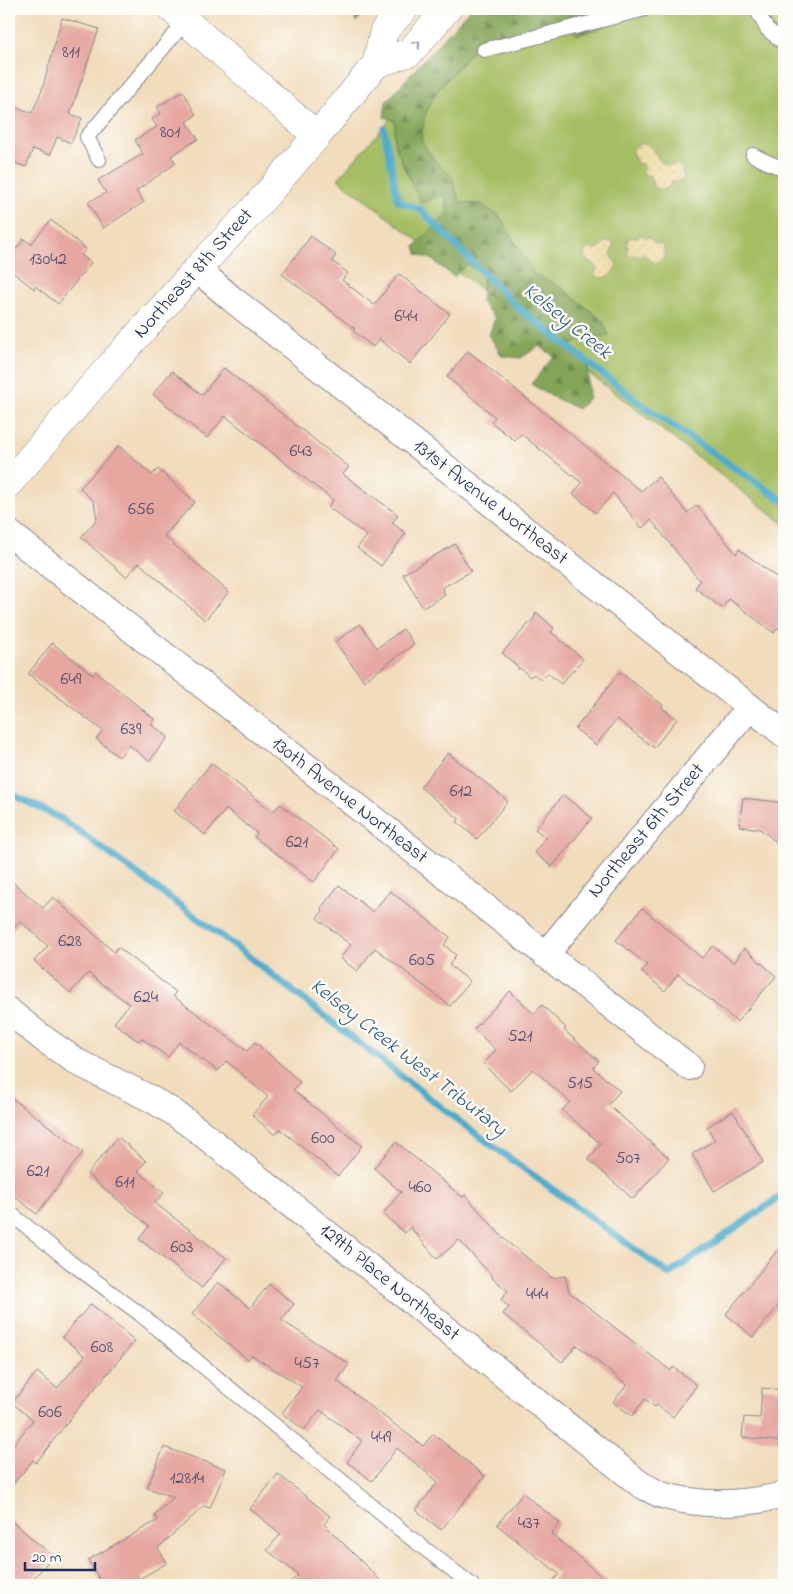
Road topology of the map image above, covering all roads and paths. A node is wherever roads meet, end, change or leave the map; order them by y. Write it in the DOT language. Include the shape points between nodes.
graph roads {
  1 [pos="404,9"];
  2 [pos="447,9"];
  3 [pos="645,9"];
  4 [pos="756,9"];
  5 [pos="179,15"];
  6 [pos="784,43"];
  7 [pos="484,50"];
  8 [pos="376,64"];
  9 [pos="317,136"];
  10 [pos="753,155"];
  11 [pos="99,160"];
  12 [pos="784,169"];
  13 [pos="197,269"];
  14 [pos="9,482"];
  15 [pos="9,533"];
  16 [pos="749,708"];
  17 [pos="784,734"];
  18 [pos="545,955"];
  19 [pos="9,1011"];
  20 [pos="689,1067"];
  21 [pos="9,1212"];
  22 [pos="784,1495"];
  23 [pos="472,1585"];
  1 -- 8 [label="main road, Northeast 8th Street" via="384,31"];
  8 -- 2 [label="main road, one-way" via="410,52"];
  3 -- 7 [label="lane"];
  4 -- 6 [label="lane" via="767,29"];
  5 -- 9 [label="main road"];
  5 -- 11 [label="lane" via="87,137"];
  8 -- 9 [label="main road, Northeast 8th Street"];
  9 -- 13 [label="main road, Northeast 8th Street"];
  10 -- 12 [label="lane"];
  13 -- 14 [label="main road, Northeast 8th Street"];
  13 -- 16 [label="street, 131st Avenue Northeast"];
  15 -- 18 [label="street, 130th Avenue Northeast"];
  16 -- 17 [label="street, 131st Avenue Northeast"];
  16 -- 18 [label="street, Northeast 6th Street"];
  18 -- 20 [label="street, 130th Avenue Northeast"];
  19 -- 22 [label="street, 129th Place Northeast" via="78,1062 151,1099 199,1131 640,1484 664,1496 726,1504"];
  21 -- 23 [label="lane" via="140,1314 407,1536"];
}
